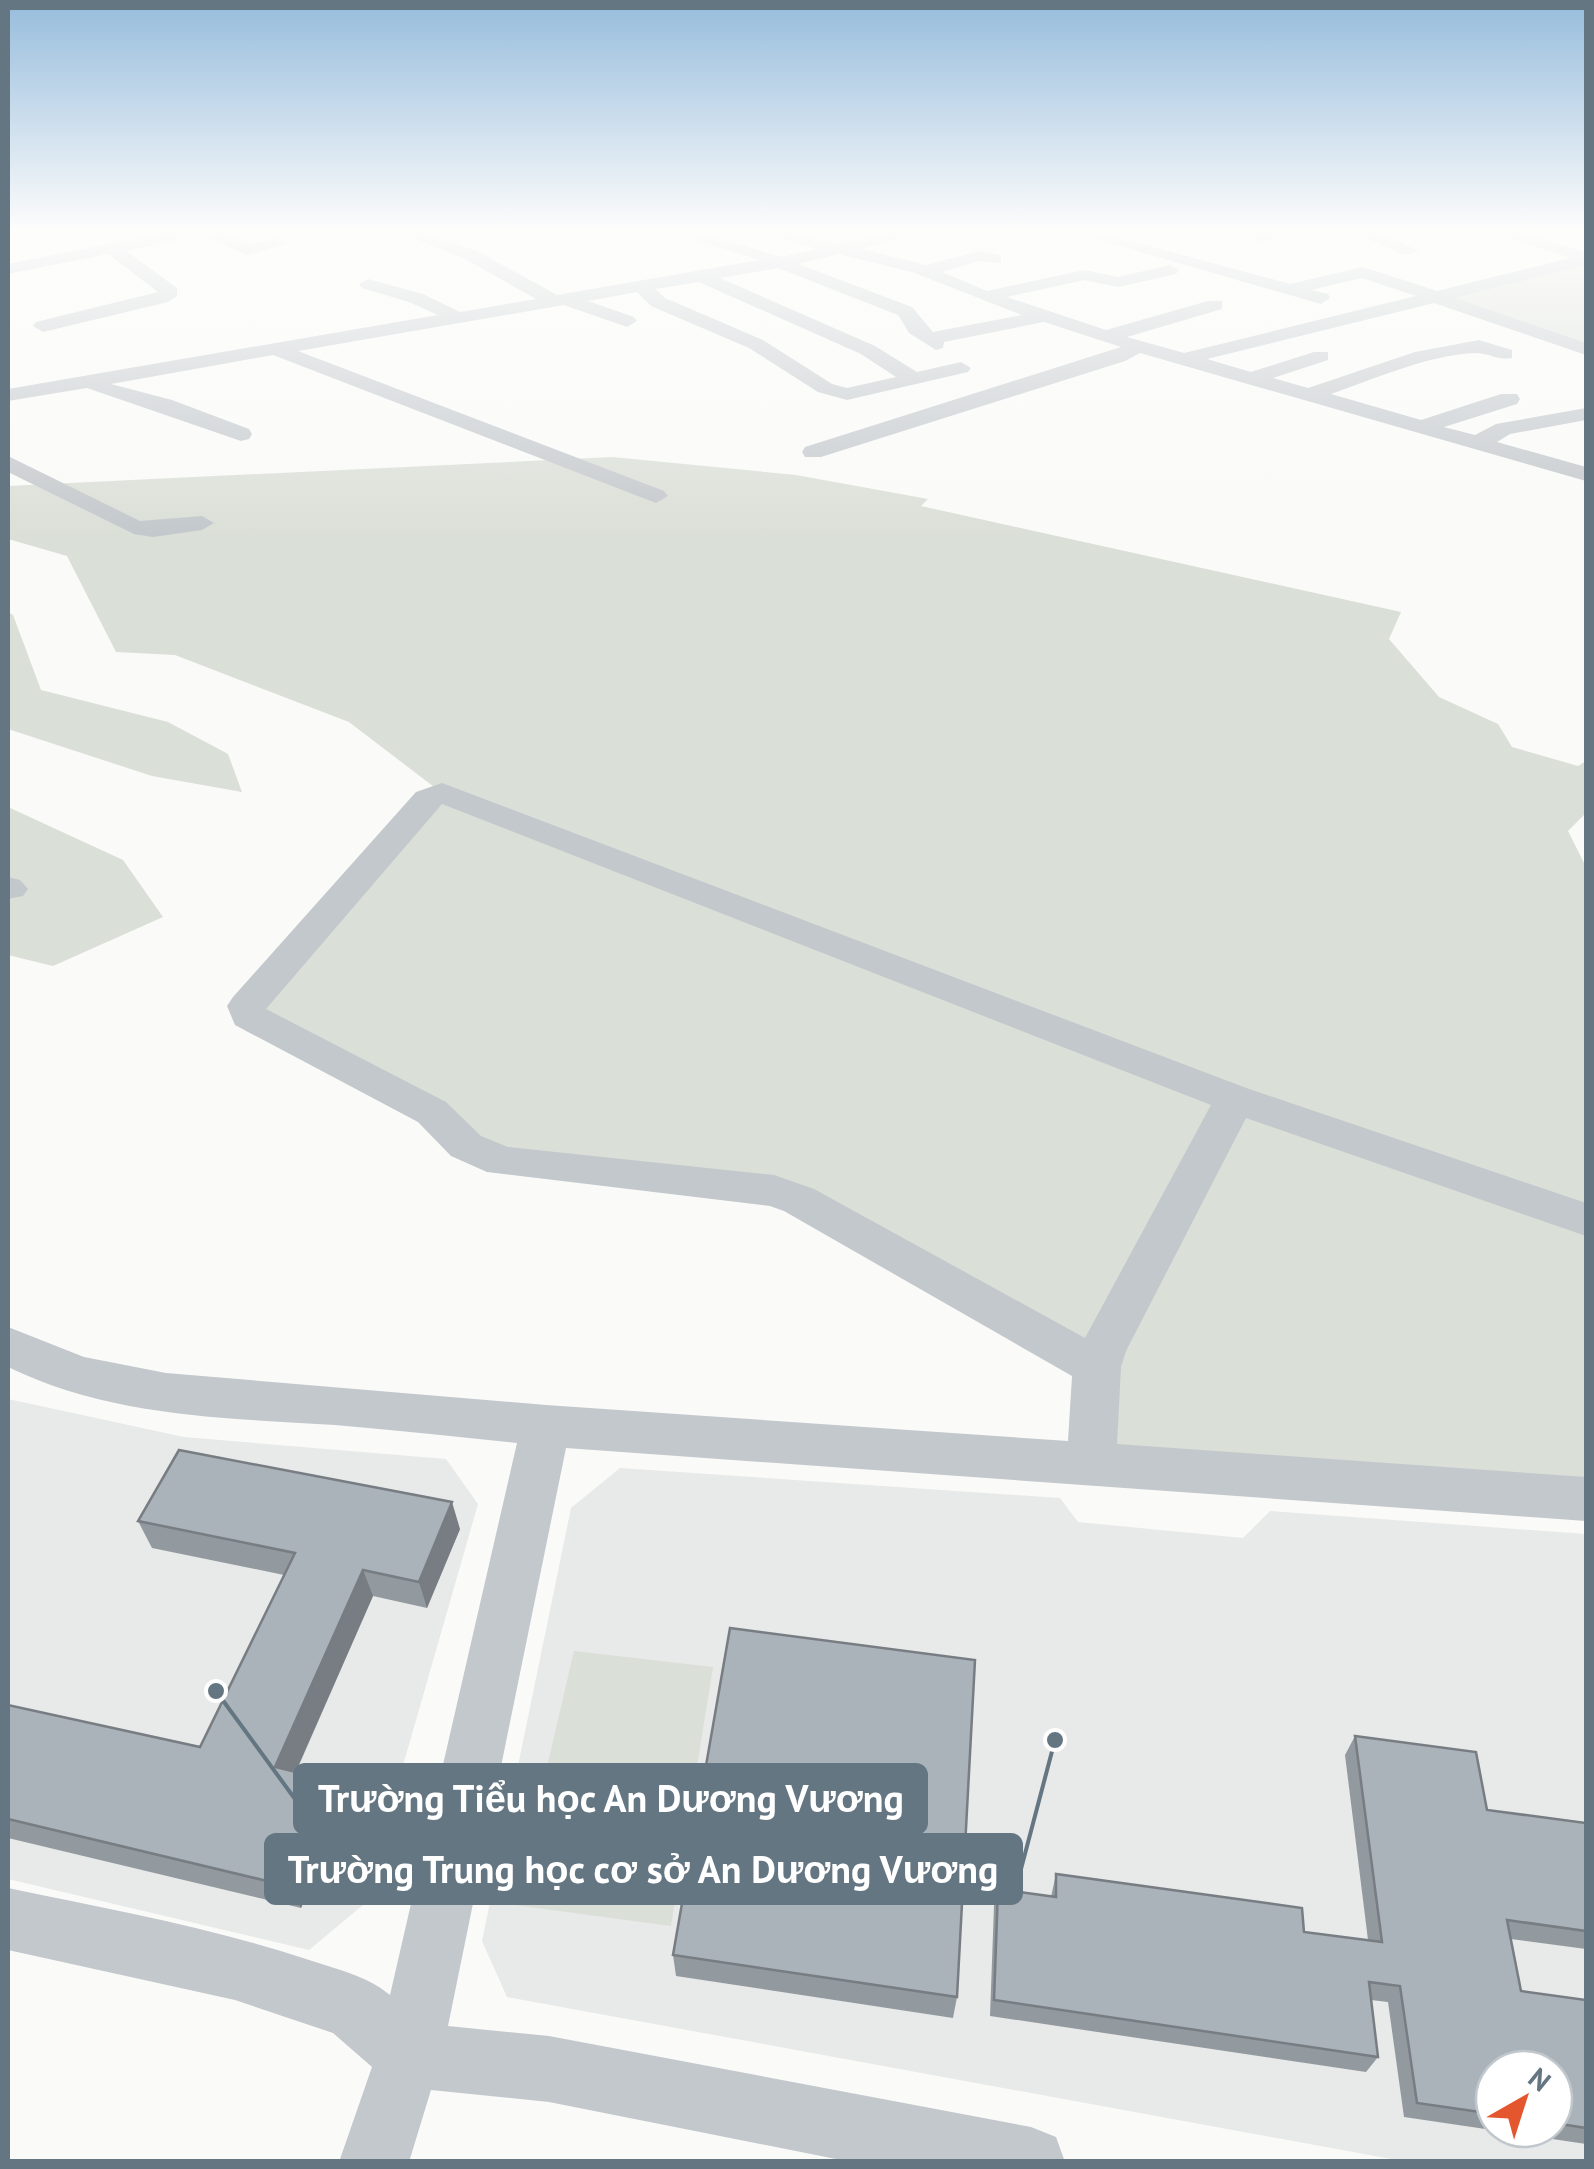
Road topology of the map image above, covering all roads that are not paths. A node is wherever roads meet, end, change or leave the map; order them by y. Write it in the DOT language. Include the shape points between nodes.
graph roads {
  1 [pos="367,333"];
  2 [pos="731,333"];
  3 [pos="830,333"];
  4 [pos="922,333"];
  5 [pos="975,333"];
  6 [pos="1097,333"];
  7 [pos="1116,333"];
  8 [pos="1293,333"];
  9 [pos="1544,333"];
  10 [pos="1106,336"];
  11 [pos="1140,346"];
  12 [pos="1586,348"];
  13 [pos="275,349"];
  14 [pos="1060,353"];
  15 [pos="1505,354"];
  16 [pos="1321,356"];
  17 [pos="1188,358"];
  18 [pos="1086,365"];
  19 [pos="961,368"];
  20 [pos="1253,377"];
  21 [pos="912,378"];
  22 [pos="82,382"];
  23 [pos="1230,387"];
  24 [pos="847,394"];
  25 [pos="1312,394"];
  26 [pos="8,396"];
  27 [pos="1509,400"];
  28 [pos="1586,414"];
  29 [pos="880,428"];
  30 [pos="1421,428"];
  31 [pos="241,434"];
  32 [pos="1476,444"];
  33 [pos="813,452"];
  34 [pos="1586,458"];
  35 [pos="8,463"];
  36 [pos="1575,471"];
  37 [pos="656,496"];
  38 [pos="202,523"];
  39 [pos="1235,1099"];
  40 [pos="1586,1220"];
  41 [pos="8,1346"];
  42 [pos="1097,1367"];
  43 [pos="546,1426"];
  44 [pos="1092,1465"];
  45 [pos="1586,1499"];
  46 [pos="8,1918"];
  47 [pos="410,2056"];
  48 [pos="898,2150"];
  49 [pos="374,2162"];
  50 [pos="1030,2162"];
  1 -- 13 [label="street"];
  2 -- 24 [label="street"];
  3 -- 21 [label="street"];
  4 -- 5 [label="street" via="932,341"];
  6 -- 10 [label="street"];
  7 -- 10 [label="street"];
  8 -- 17 [label="street"];
  9 -- 12 [label="street"];
  10 -- 11 [label="street"];
  11 -- 17 [label="street"];
  11 -- 18 [label="street"];
  13 -- 22 [label="street"];
  13 -- 37 [label="street"];
  14 -- 18 [label="street"];
  15 -- 25 [label="street" via="1479,346 1415,358"];
  16 -- 20 [label="street"];
  17 -- 20 [label="street"];
  18 -- 29 [label="street"];
  19 -- 21 [label="street"];
  20 -- 23 [label="street"];
  20 -- 25 [label="street"];
  21 -- 24 [label="street"];
  22 -- 26 [label="street"];
  22 -- 31 [label="street"];
  24 -- 29 [label="street"];
  25 -- 30 [label="street"];
  27 -- 30 [label="street"];
  28 -- 32 [label="street" via="1504,429"];
  29 -- 33 [label="street"];
  30 -- 32 [label="street"];
  32 -- 36 [label="street"];
  34 -- 36 [label="street"];
  35 -- 38 [label="street" via="134,527"];
  39 -- 40 [label="street"];
  39 -- 42 [label="street"];
  39 -- 42 [label="street" via="442,793 427,799 246,1006 248,1016 432,1112 480,1154 502,1162 774,1191"];
  41 -- 43 [label="street" via="44,1366 102,1384"];
  42 -- 44 [label="street"];
  43 -- 44 [label="street"];
  43 -- 47 [label="street"];
  44 -- 45 [label="street"];
  46 -- 47 [label="street" via="235,1968 354,2006"];
  47 -- 48 [label="street" via="549,2069"];
  47 -- 49 [label="street"];
  48 -- 50 [label="street"];
}
